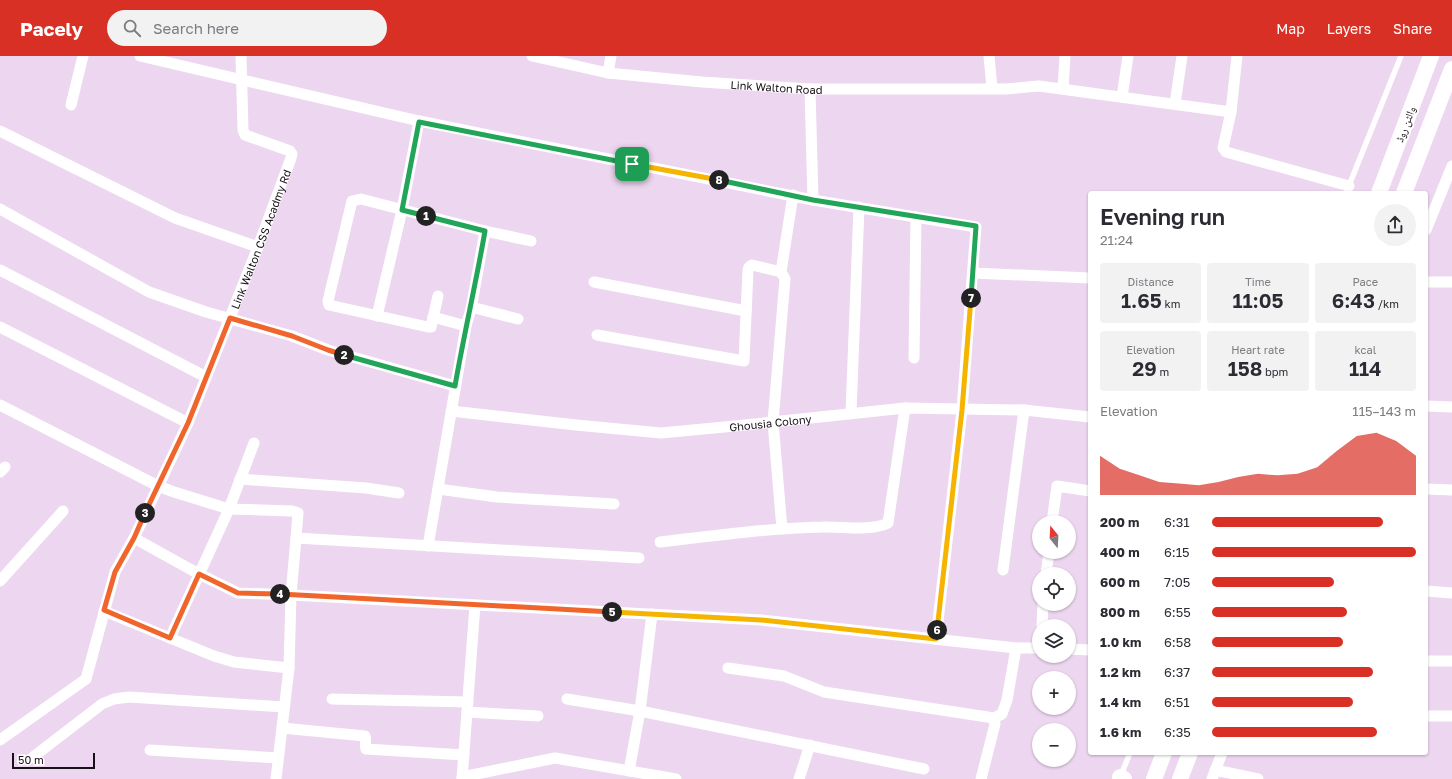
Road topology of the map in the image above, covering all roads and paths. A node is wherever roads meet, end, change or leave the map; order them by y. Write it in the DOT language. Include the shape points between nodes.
graph roads {
  1 [pos="83,56"];
  2 [pos="140,56"];
  3 [pos="241,56"];
  4 [pos="532,56"];
  5 [pos="611,56"];
  6 [pos="989,56"];
  7 [pos="1065,56"];
  8 [pos="1128,56"];
  9 [pos="1182,56"];
  10 [pos="1237,56"];
  11 [pos="1401,56"];
  12 [pos="1432,56"];
  13 [pos="1452,69"];
  14 [pos="608,73"];
  15 [pos="242,80"];
  16 [pos="992,88"];
  17 [pos="810,89"];
  18 [pos="1062,89"];
  19 [pos="1122,97"];
  20 [pos="1175,104"];
  21 [pos="71,105"];
  22 [pos="1231,112"];
  23 [pos="419,122"];
  24 [pos="0,131"];
  25 [pos="1452,166"];
  26 [pos="1348,190"];
  27 [pos="1380,191"];
  28 [pos="1405,191"];
  29 [pos="793,195"];
  30 [pos="813,200"];
  31 [pos="859,207"];
  32 [pos="0,209"];
  33 [pos="402,210"];
  34 [pos="916,216"];
  35 [pos="1428,225"];
  36 [pos="485,231"];
  37 [pos="531,241"];
  38 [pos="258,247"];
  39 [pos="0,270"];
  40 [pos="781,272"];
  41 [pos="973,273"];
  42 [pos="1088,278"];
  43 [pos="594,282"];
  44 [pos="1428,282"];
  45 [pos="1452,282"];
  46 [pos="438,296"];
  47 [pos="471,309"];
  48 [pos="746,311"];
  49 [pos="377,316"];
  50 [pos="230,318"];
  51 [pos="433,318"];
  52 [pos="518,319"];
  53 [pos="466,326"];
  54 [pos="0,327"];
  55 [pos="597,335"];
  56 [pos="914,358"];
  57 [pos="206,377"];
  58 [pos="455,386"];
  59 [pos="0,405"];
  60 [pos="1428,406"];
  61 [pos="1452,407"];
  62 [pos="905,408"];
  63 [pos="962,410"];
  64 [pos="1024,410"];
  65 [pos="451,411"];
  66 [pos="852,413"];
  67 [pos="1088,417"];
  68 [pos="772,422"];
  69 [pos="188,423"];
  70 [pos="254,443"];
  71 [pos="240,479"];
  72 [pos="158,486"];
  73 [pos="438,489"];
  74 [pos="1428,489"];
  75 [pos="1452,490"];
  76 [pos="1088,491"];
  77 [pos="399,493"];
  78 [pos="614,504"];
  79 [pos="229,509"];
  80 [pos="63,511"];
  81 [pos="1053,515"];
  82 [pos="782,529"];
  83 [pos="134,538"];
  84 [pos="296,538"];
  85 [pos="660,542"];
  86 [pos="428,546"];
  87 [pos="639,558"];
  88 [pos="1003,570"];
  89 [pos="199,574"];
  90 [pos="0,581"];
  91 [pos="1428,591"];
  92 [pos="1452,593"];
  93 [pos="291,595"];
  94 [pos="475,605"];
  95 [pos="104,610"];
  96 [pos="652,614"];
  97 [pos="170,638"];
  98 [pos="936,639"];
  99 [pos="1016,648"];
  100 [pos="1032,648"];
  101 [pos="1076,649"];
  102 [pos="1088,650"];
  103 [pos="1452,661"];
  104 [pos="1428,662"];
  105 [pos="289,668"];
  106 [pos="728,668"];
  107 [pos="332,699"];
  108 [pos="567,699"];
  109 [pos="284,707"];
  110 [pos="467,707"];
  111 [pos="640,710"];
  112 [pos="538,716"];
  113 [pos="1428,716"];
  114 [pos="1452,716"];
  115 [pos="994,718"];
  116 [pos="282,728"];
  117 [pos="0,740"];
  118 [pos="810,745"];
  119 [pos="150,750"];
  120 [pos="464,755"];
  121 [pos="1129,755"];
  122 [pos="1163,755"];
  123 [pos="1189,755"];
  124 [pos="1221,755"];
  125 [pos="33,757"];
  126 [pos="278,758"];
  127 [pos="924,768"];
  128 [pos="630,771"];
  129 [pos="1213,775"];
  130 [pos="462,778"];
  131 [pos="1121,778"];
  132 [pos="276,779"];
  133 [pos="676,779"];
  134 [pos="799,779"];
  135 [pos="981,779"];
  136 [pos="1154,779"];
  137 [pos="1180,779"];
  138 [pos="1258,779"];
  1 -- 21 [label="street"];
  2 -- 15 [label="street"];
  3 -- 15 [label="street, Link Walton CSS Acadmy Rd"];
  4 -- 14 [label="street, Link Walton Road"];
  5 -- 14 [label="street"];
  6 -- 16 [label="street"];
  7 -- 18 [label="street"];
  8 -- 19 [label="street"];
  9 -- 20 [label="street"];
  10 -- 22 [label="street"];
  11 -- 26 [label="lane"];
  12 -- 27 [label="main road, والٹن روڈ"];
  13 -- 28 [label="main road"];
  14 -- 17 [label="street, Link Walton Road"];
  15 -- 23 [label="street"];
  15 -- 38 [label="street, Link Walton CSS Acadmy Rd" via="245,135 290,151 292,154"];
  16 -- 17 [label="street, Link Walton Road"];
  16 -- 18 [label="street, Link Walton Road" via="1039,86"];
  17 -- 30 [label="street"];
  18 -- 19 [label="street, Link Walton Road"];
  19 -- 20 [label="street, Link Walton Road"];
  20 -- 22 [label="street, Link Walton Road"];
  22 -- 26 [label="street" via="1224,148 1226,152"];
  23 -- 29 [label="street"];
  23 -- 33 [label="street"];
  24 -- 38 [label="street" via="175,218"];
  25 -- 35 [label="street"];
  29 -- 30 [label="street"];
  29 -- 40 [label="street"];
  30 -- 31 [label="street"];
  31 -- 34 [label="street"];
  31 -- 66 [label="street"];
  32 -- 50 [label="street" via="149,292"];
  33 -- 36 [label="street"];
  33 -- 49 [label="street"];
  33 -- 49 [label="street" via="361,199 352,201 328,301 329,305"];
  34 -- 41 [label="street" via="976,226"];
  34 -- 56 [label="street"];
  36 -- 37 [label="street"];
  36 -- 47 [label="street"];
  38 -- 50 [label="street, Link Walton CSS Acadmy Rd"];
  39 -- 57 [label="street"];
  40 -- 48 [label="street" via="752,265 749,267"];
  40 -- 68 [label="street" via="786,279"];
  41 -- 42 [label="street"];
  41 -- 63 [label="street"];
  43 -- 48 [label="street"];
  44 -- 45 [label="street"];
  46 -- 51 [label="street"];
  47 -- 52 [label="street"];
  47 -- 53 [label="street"];
  48 -- 55 [label="street" via="744,361"];
  49 -- 51 [label="street" via="428,327 431,327"];
  50 -- 57 [label="street, Link Walton CSS Acadmy Rd"];
  50 -- 58 [label="street" via="292,336 328,350"];
  51 -- 53 [label="street"];
  53 -- 58 [label="street"];
  54 -- 69 [label="street"];
  57 -- 69 [label="street, Link Walton CSS Acadmy Rd"];
  58 -- 65 [label="street"];
  59 -- 72 [label="street"];
  60 -- 61 [label="street"];
  62 -- 63 [label="street, Ghousia Colony"];
  62 -- 66 [label="street, Ghousia Colony"];
  62 -- 82 [label="street" via="888,523 879,527"];
  63 -- 64 [label="street, Ghousia Colony"];
  63 -- 98 [label="street"];
  64 -- 67 [label="street, Ghousia Colony"];
  64 -- 88 [label="street"];
  65 -- 68 [label="street, Ghousia Colony" via="662,433"];
  65 -- 73 [label="street"];
  66 -- 68 [label="street, Ghousia Colony"];
  68 -- 82 [label="street"];
  69 -- 72 [label="street, Link Walton CSS Acadmy Rd"];
  70 -- 71 [label="street"];
  71 -- 77 [label="street" via="366,488"];
  71 -- 79 [label="street"];
  72 -- 79 [label="street"];
  72 -- 83 [label="street, Link Walton CSS Acadmy Rd"];
  73 -- 78 [label="street" via="497,497"];
  73 -- 86 [label="street"];
  74 -- 75 [label="street"];
  76 -- 81 [label="street" via="1056,486"];
  79 -- 84 [label="street" via="298,513"];
  79 -- 89 [label="street"];
  80 -- 90 [label="street"];
  82 -- 85 [label="street"];
  83 -- 89 [label="street"];
  83 -- 95 [label="street, Link Walton CSS Acadmy Rd" via="115,572"];
  84 -- 86 [label="street"];
  84 -- 93 [label="street"];
  86 -- 87 [label="street"];
  89 -- 93 [label="street" via="238,593"];
  89 -- 97 [label="street"];
  91 -- 92 [label="street"];
  93 -- 94 [label="street"];
  93 -- 105 [label="street"];
  94 -- 96 [label="street"];
  94 -- 110 [label="street"];
  95 -- 97 [label="street"];
  95 -- 117 [label="street, Link Walton CSS Acadmy Rd" via="86,679"];
  96 -- 98 [label="street" via="761,620"];
  96 -- 111 [label="street"];
  97 -- 105 [label="street" via="234,662"];
  98 -- 99 [label="street"];
  99 -- 100 [label="street"];
  99 -- 115 [label="street" via="1007,700 1002,714"];
  101 -- 102 [label="street"];
  103 -- 104 [label="street"];
  105 -- 109 [label="street"];
  106 -- 115 [label="street" via="784,676 824,692"];
  107 -- 110 [label="street"];
  108 -- 111 [label="street"];
  109 -- 116 [label="street"];
  109 -- 125 [label="street" via="129,697 114,699 102,704"];
  110 -- 112 [label="street"];
  110 -- 120 [label="street"];
  111 -- 118 [label="street"];
  111 -- 128 [label="street"];
  113 -- 114 [label="street"];
  115 -- 135 [label="street" via="995,724"];
  116 -- 120 [label="street" via="365,736 366,749"];
  116 -- 126 [label="street"];
  118 -- 127 [label="street"];
  118 -- 134 [label="street"];
  119 -- 126 [label="street"];
  120 -- 130 [label="street"];
  121 -- 131 [label="lane"];
  122 -- 136 [label="main road"];
  123 -- 137 [label="main road"];
  124 -- 129 [label="street"];
  126 -- 132 [label="street"];
  128 -- 130 [label="street" via="555,758"];
  128 -- 133 [label="street"];
  129 -- 138 [label="street"];
}
